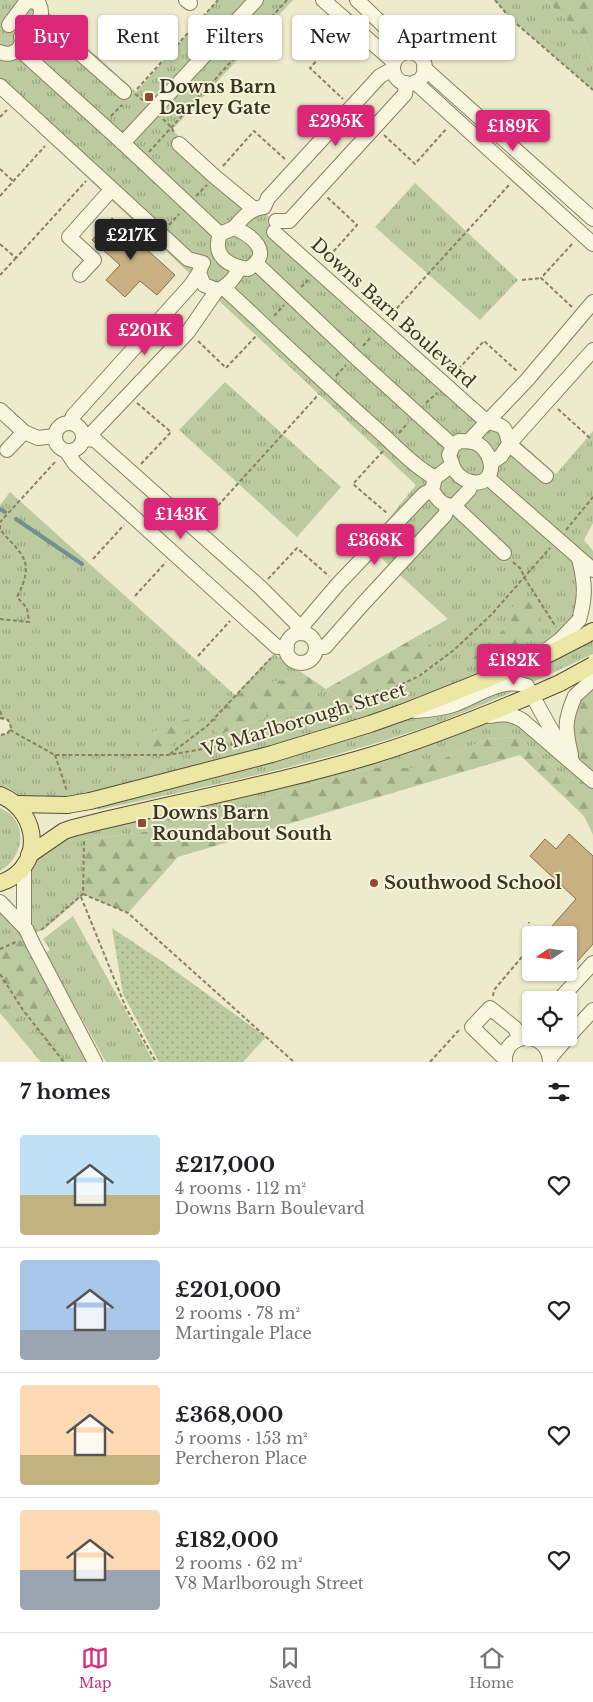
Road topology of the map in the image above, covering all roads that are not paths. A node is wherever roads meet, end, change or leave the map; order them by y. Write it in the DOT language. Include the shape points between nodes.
graph roads {
  1 [pos="256,0"];
  2 [pos="322,0"];
  3 [pos="356,0"];
  4 [pos="33,2"];
  5 [pos="42,15"];
  6 [pos="379,22"];
  7 [pos="4,24"];
  8 [pos="15,50"];
  9 [pos="2,56"];
  10 [pos="37,60"];
  11 [pos="88,60"];
  12 [pos="397,60"];
  13 [pos="421,60"];
  14 [pos="393,66"];
  15 [pos="424,68"];
  16 [pos="410,83"];
  17 [pos="0,86"];
  18 [pos="128,94"];
  19 [pos="123,143"];
  20 [pos="179,144"];
  21 [pos="112,190"];
  22 [pos="259,208"];
  23 [pos="593,219"];
  24 [pos="275,227"];
  25 [pos="234,228"];
  26 [pos="220,234"];
  27 [pos="593,244"];
  28 [pos="260,247"];
  29 [pos="218,250"];
  30 [pos="257,264"];
  31 [pos="201,268"];
  32 [pos="240,268"];
  33 [pos="80,276"];
  34 [pos="220,289"];
  35 [pos="593,302"];
  36 [pos="593,350"];
  37 [pos="0,410"];
  38 [pos="486,422"];
  39 [pos="70,423"];
  40 [pos="24,432"];
  41 [pos="55,436"];
  42 [pos="83,438"];
  43 [pos="469,441"];
  44 [pos="509,444"];
  45 [pos="453,446"];
  46 [pos="7,450"];
  47 [pos="64,451"];
  48 [pos="491,463"];
  49 [pos="452,465"];
  50 [pos="546,476"];
  51 [pos="488,478"];
  52 [pos="472,482"];
  53 [pos="433,484"];
  54 [pos="451,506"];
  55 [pos="504,553"];
  56 [pos="579,559"];
  57 [pos="593,570"];
  58 [pos="301,633"];
  59 [pos="587,634"];
  60 [pos="282,647"];
  61 [pos="316,647"];
  62 [pos="541,656"];
  63 [pos="593,665"];
  64 [pos="593,679"];
  65 [pos="533,695"];
  66 [pos="404,712"];
  67 [pos="480,717"];
  68 [pos="573,763"];
  69 [pos="593,781"];
  70 [pos="0,795"];
  71 [pos="16,804"];
  72 [pos="27,860"];
  73 [pos="0,883"];
  74 [pos="0,902"];
  75 [pos="27,934"];
  76 [pos="593,963"];
  77 [pos="567,991"];
  78 [pos="593,1010"];
  79 [pos="577,1027"];
  80 [pos="522,1033"];
  81 [pos="522,1040"];
  82 [pos="545,1046"];
  83 [pos="561,1046"];
  84 [pos="504,1060"];
  85 [pos="550,1060"];
  86 [pos="95,1062"];
  1 -- 19 [label="street"];
  2 -- 14 [label="street"];
  3 -- 6 [label="street"];
  4 -- 5 [label="street" via="43,11"];
  4 -- 7 [label="street"];
  8 -- 9 [label="street"];
  10 -- 19 [label="street"];
  11 -- 18 [label="street"];
  12 -- 14 [label="street"];
  13 -- 15 [label="street"];
  14 -- 16 [label="street" via="396,78"];
  14 -- 22 [label="street" via="380,76"];
  15 -- 16 [label="street" via="420,78"];
  15 -- 23 [label="street"];
  16 -- 24 [label="street" via="405,94 289,220"];
  16 -- 27 [label="street" via="456,119"];
  17 -- 21 [label="street"];
  19 -- 26 [label="street"];
  20 -- 22 [label="street" via="214,176"];
  21 -- 31 [label="street"];
  21 -- 33 [label="street" via="69,237 94,260"];
  22 -- 24 [label="street, Downs Barn Boulevard" via="272,212"];
  22 -- 25 [label="street"];
  24 -- 28 [label="street"];
  24 -- 38 [label="street, Downs Barn Boulevard"];
  25 -- 26 [label="street"];
  25 -- 28 [label="street" via="253,238"];
  26 -- 29 [label="street"];
  28 -- 30 [label="street"];
  29 -- 31 [label="street"];
  29 -- 32 [label="street" via="223,259"];
  30 -- 32 [label="street" via="248,269"];
  30 -- 45 [label="street"];
  31 -- 34 [label="street" via="204,286"];
  31 -- 39 [label="street" via="191,285"];
  32 -- 34 [label="street" via="235,277"];
  34 -- 42 [label="street" via="188,332 92,433"];
  34 -- 53 [label="street" via="391,442"];
  35 -- 38 [label="street" via="527,380"];
  36 -- 44 [label="street"];
  37 -- 40 [label="street"];
  38 -- 43 [label="street"];
  38 -- 44 [label="street, Downs Barn Boulevard" via="499,424 507,431"];
  39 -- 41 [label="street" via="62,425"];
  39 -- 42 [label="street" via="78,426"];
  40 -- 41 [label="street" via="38,438"];
  40 -- 46 [label="street"];
  41 -- 47 [label="street" via="56,444"];
  42 -- 47 [label="street" via="78,449"];
  42 -- 58 [label="street" via="94,439 133,473 260,587 297,624"];
  43 -- 45 [label="street" via="460,441"];
  43 -- 48 [label="street" via="486,450"];
  44 -- 48 [label="street"];
  44 -- 50 [label="street"];
  45 -- 49 [label="street" via="449,455"];
  47 -- 60 [label="street"];
  48 -- 51 [label="street"];
  49 -- 52 [label="street" via="455,472"];
  49 -- 53 [label="street"];
  51 -- 52 [label="street"];
  51 -- 56 [label="street"];
  52 -- 54 [label="street" via="469,490"];
  53 -- 54 [label="street" via="437,500"];
  53 -- 58 [label="street" via="338,584 304,624"];
  54 -- 55 [label="street"];
  54 -- 61 [label="street" via="325,648"];
  56 -- 57 [label="street"];
  56 -- 62 [label="street, bridge" via="584,580 579,620"];
  58 -- 60 [label="street" via="292,636"];
  58 -- 61 [label="street" via="313,638"];
  59 -- 62 [label="main road, V8 Marlborough Street, bridge"];
  60 -- 61 [label="street" via="291,658 302,663 313,658"];
  62 -- 66 [label="main road, V8 Marlborough Street"];
  63 -- 65 [label="main road, bridge"];
  64 -- 68 [label="street, bridge" via="575,696 568,712 566,730"];
  65 -- 66 [label="street" via="527,686 520,683 503,685 448,706"];
  65 -- 67 [label="main road"];
  65 -- 68 [label="street" via="552,733"];
  66 -- 71 [label="main road, V8 Marlborough Street, bridge" via="272,754 90,801 67,805"];
  67 -- 68 [label="street" via="513,715"];
  67 -- 72 [label="main road, bridge" via="373,755 277,781 73,828 64,831"];
  68 -- 69 [label="street"];
  70 -- 71 [label="main road"];
  71 -- 72 [label="main road" via="30,827 32,841"];
  72 -- 73 [label="main road" via="16,874"];
  72 -- 75 [label="street"];
  74 -- 75 [label="street"];
  75 -- 86 [label="street"];
  76 -- 77 [label="street"];
  78 -- 79 [label="street"];
  80 -- 84 [label="street" via="490,1008 472,1027"];
  81 -- 84 [label="street" via="509,1046"];
  82 -- 85 [label="street"];
  83 -- 85 [label="street"];
}
